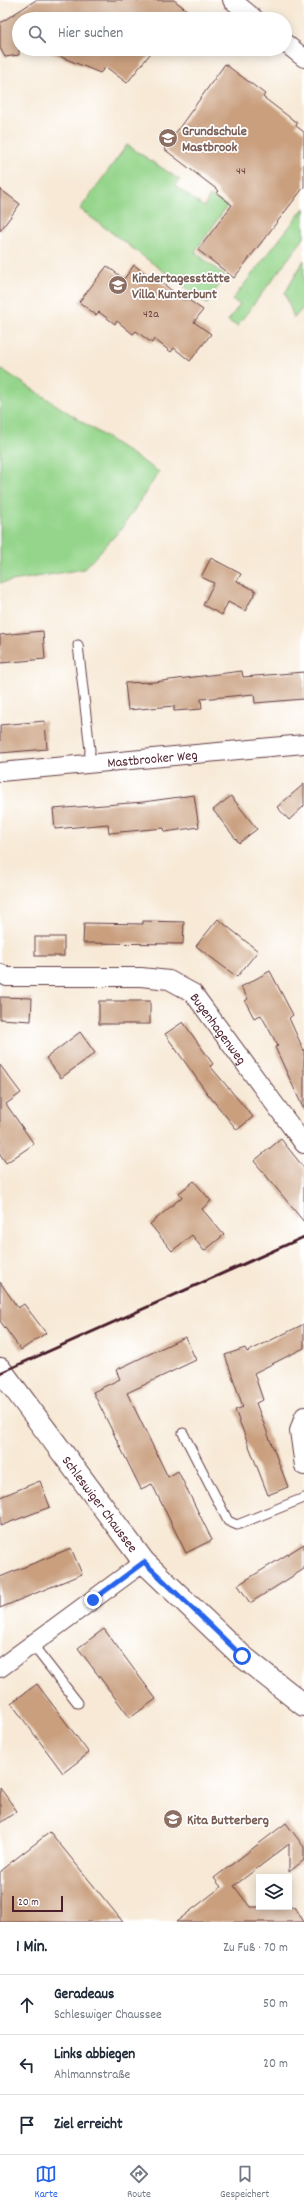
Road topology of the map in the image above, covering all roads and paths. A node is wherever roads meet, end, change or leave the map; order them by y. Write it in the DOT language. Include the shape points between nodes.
graph roads {
  1 [pos="232,0"];
  2 [pos="247,12"];
  3 [pos="292,49"];
  4 [pos="304,58"];
  5 [pos="78,644"];
  6 [pos="304,744"];
  7 [pos="89,763"];
  8 [pos="0,772"];
  9 [pos="0,973"];
  10 [pos="304,1144"];
  11 [pos="0,1369"];
  12 [pos="304,1416"];
  13 [pos="183,1433"];
  14 [pos="304,1466"];
  15 [pos="304,1498"];
  16 [pos="144,1562"];
  17 [pos="32,1644"];
  18 [pos="0,1668"];
  19 [pos="78,1703"];
  20 [pos="304,1704"];
  1 -- 2 [label="street"];
  3 -- 4 [label="street"];
  5 -- 7 [label="lane" via="90,750"];
  6 -- 7 [label="street, Mastbrooker Weg"];
  7 -- 8 [label="street, Mastbrooker Weg"];
  9 -- 10 [label="street, Bugenhagenweg" via="6,977 141,977 169,980 193,993"];
  11 -- 16 [label="main road, Schleswiger Chaussee"];
  12 -- 14 [label="street" via="299,1431"];
  13 -- 15 [label="lane" via="228,1521 237,1525"];
  16 -- 17 [label="street"];
  16 -- 20 [label="main road, Schleswiger Chaussee" via="242,1656"];
  17 -- 18 [label="street"];
  17 -- 19 [label="lane"];
}
